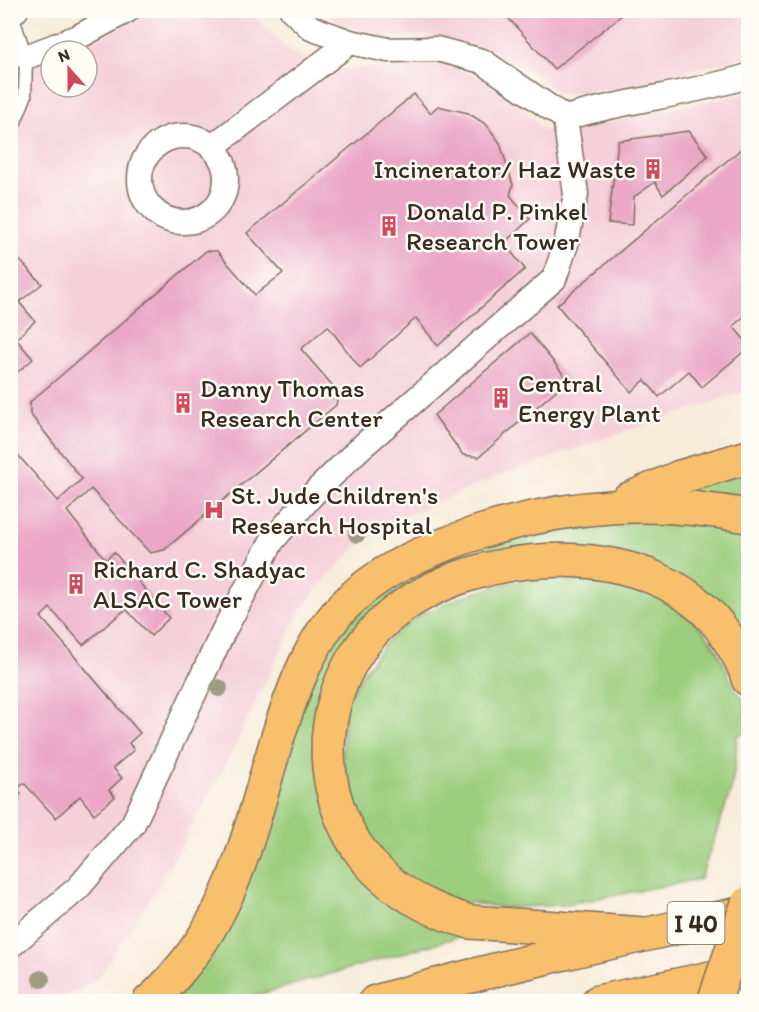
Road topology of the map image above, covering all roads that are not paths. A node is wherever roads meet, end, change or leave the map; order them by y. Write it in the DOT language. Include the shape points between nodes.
graph roads {
  1 [pos="128,10"];
  2 [pos="292,10"];
  3 [pos="12,12"];
  4 [pos="350,42"];
  5 [pos="26,57"];
  6 [pos="748,76"];
  7 [pos="565,118"];
  8 [pos="11,129"];
  9 [pos="212,147"];
  10 [pos="748,457"];
  11 [pos="614,505"];
  12 [pos="748,516"];
  13 [pos="748,679"];
  14 [pos="748,903"];
  15 [pos="748,912"];
  16 [pos="644,934"];
  17 [pos="10,946"];
  18 [pos="748,970"];
  19 [pos="149,1002"];
  20 [pos="375,1002"];
  21 [pos="598,1002"];
  22 [pos="714,1002"];
  1 -- 5 [label="street" via="78,37"];
  2 -- 4 [label="street" via="311,28"];
  3 -- 5 [label="lane"];
  4 -- 7 [label="street" via="388,50 437,49 482,61"];
  4 -- 9 [label="street"];
  5 -- 8 [label="lane" via="25,97"];
  6 -- 7 [label="street"];
  7 -- 17 [label="street" via="576,194 554,279 358,450 272,542 223,632 133,824 78,888"];
  10 -- 11 [label="main road" via="680,477"];
  11 -- 12 [label="main road" via="685,507"];
  11 -- 19 [label="main road" via="495,527 451,542 398,565 348,602 304,664 238,868 214,923 200,946"];
  13 -- 16 [label="main road" via="735,648 720,627 706,611 668,583 598,562 566,561 502,567 442,585 414,599 369,637 340,685 328,732 332,790 352,840 384,879 442,914 470,922"];
  14 -- 22 [label="main road, bridge"];
  15 -- 16 [label="main road, I 40"];
  16 -- 20 [label="main road, I 40"];
  18 -- 21 [label="main road, I 40"];
}
